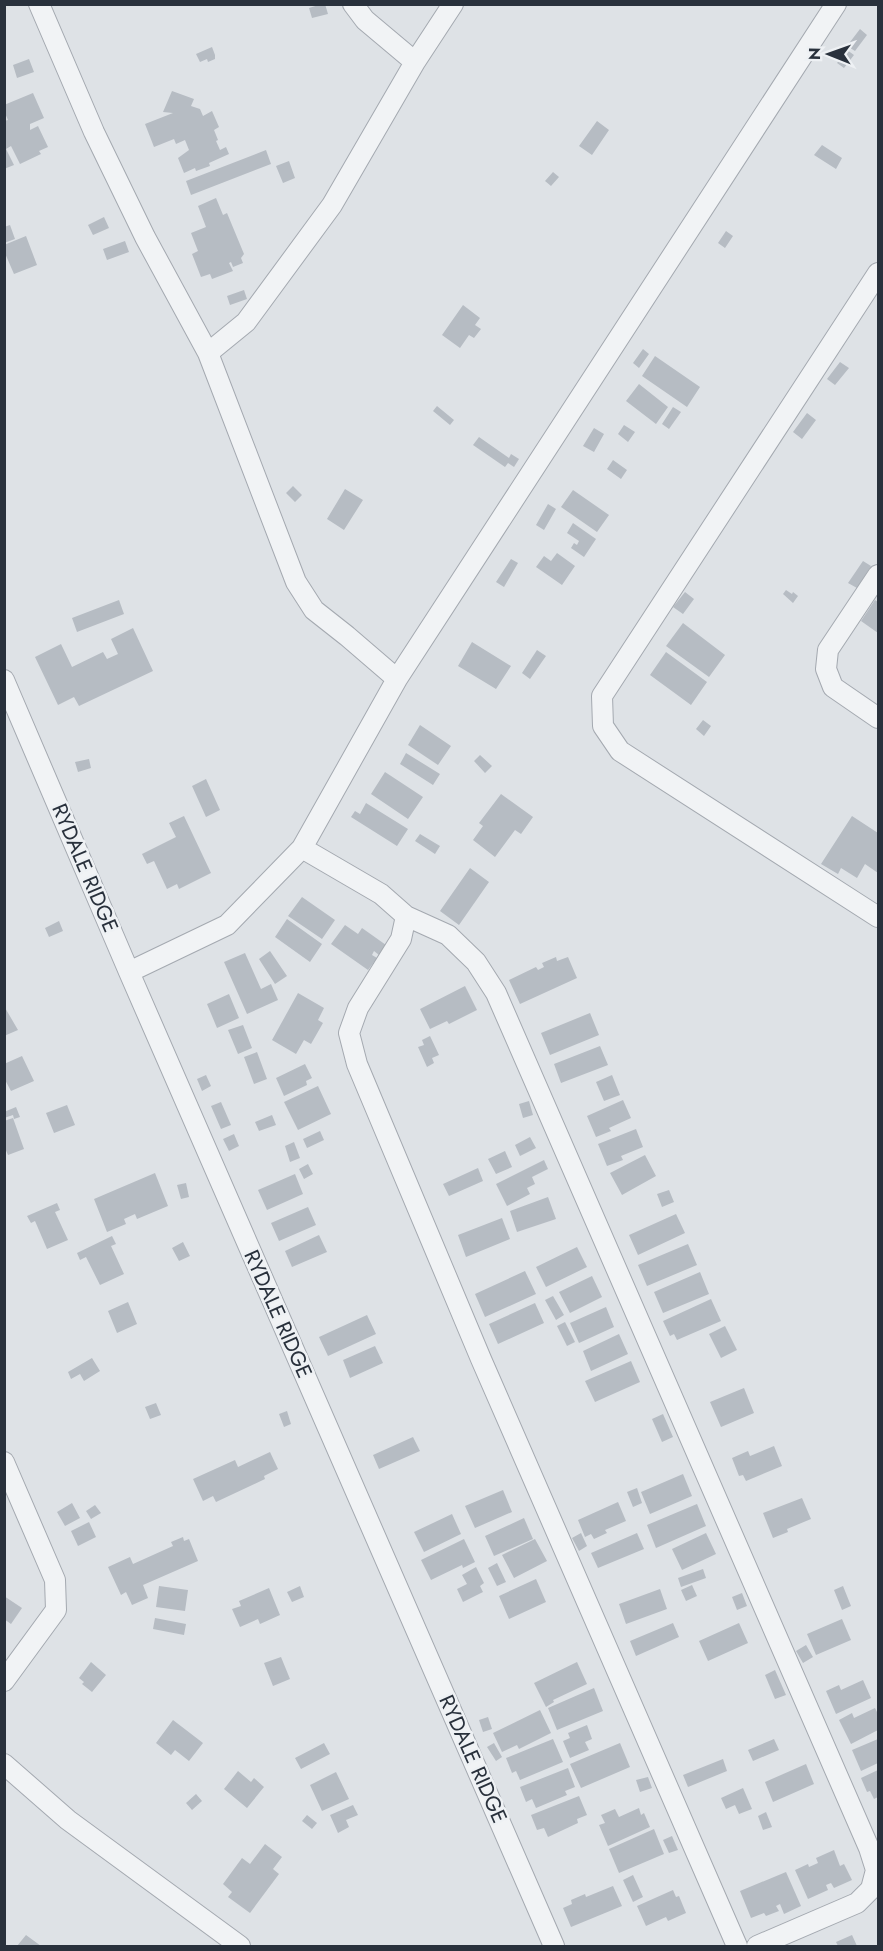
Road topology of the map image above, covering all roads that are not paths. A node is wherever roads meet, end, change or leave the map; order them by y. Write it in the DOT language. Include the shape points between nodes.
graph roads {
  1 [pos="39,4"];
  2 [pos="353,4"];
  3 [pos="453,4"];
  4 [pos="836,4"];
  5 [pos="415,62"];
  6 [pos="879,273"];
  7 [pos="207,353"];
  8 [pos="879,575"];
  9 [pos="397,679"];
  10 [pos="4,680"];
  11 [pos="879,718"];
  12 [pos="302,848"];
  13 [pos="406,916"];
  14 [pos="878,917"];
  15 [pos="129,972"];
  16 [pos="4,1462"];
  17 [pos="4,1681"];
  18 [pos="4,1764"];
  19 [pos="240,1947"];
  20 [pos="554,1947"];
  21 [pos="737,1947"];
  22 [pos="757,1947"];
  1 -- 7 [label="street" via="94,132"];
  2 -- 5 [label="street" via="365,20"];
  3 -- 5 [label="street"];
  4 -- 9 [label="street"];
  5 -- 7 [label="street" via="332,205 246,322"];
  6 -- 14 [label="street" via="602,696 603,726 620,751"];
  7 -- 9 [label="street" via="296,582 314,610"];
  8 -- 11 [label="street" via="828,650 826,669 833,687"];
  9 -- 12 [label="street"];
  10 -- 15 [label="street, RYDALE RIDGE"];
  12 -- 13 [label="street" via="381,894"];
  12 -- 15 [label="street" via="227,925"];
  13 -- 21 [label="street" via="401,939 358,1008 349,1033 357,1064"];
  13 -- 22 [label="street" via="448,935 476,962 496,993 869,1848 876,1870 871,1889 857,1903"];
  15 -- 20 [label="street, RYDALE RIDGE"];
  16 -- 17 [label="street" via="55,1580 56,1610"];
  18 -- 19 [label="street" via="68,1820"];
}
